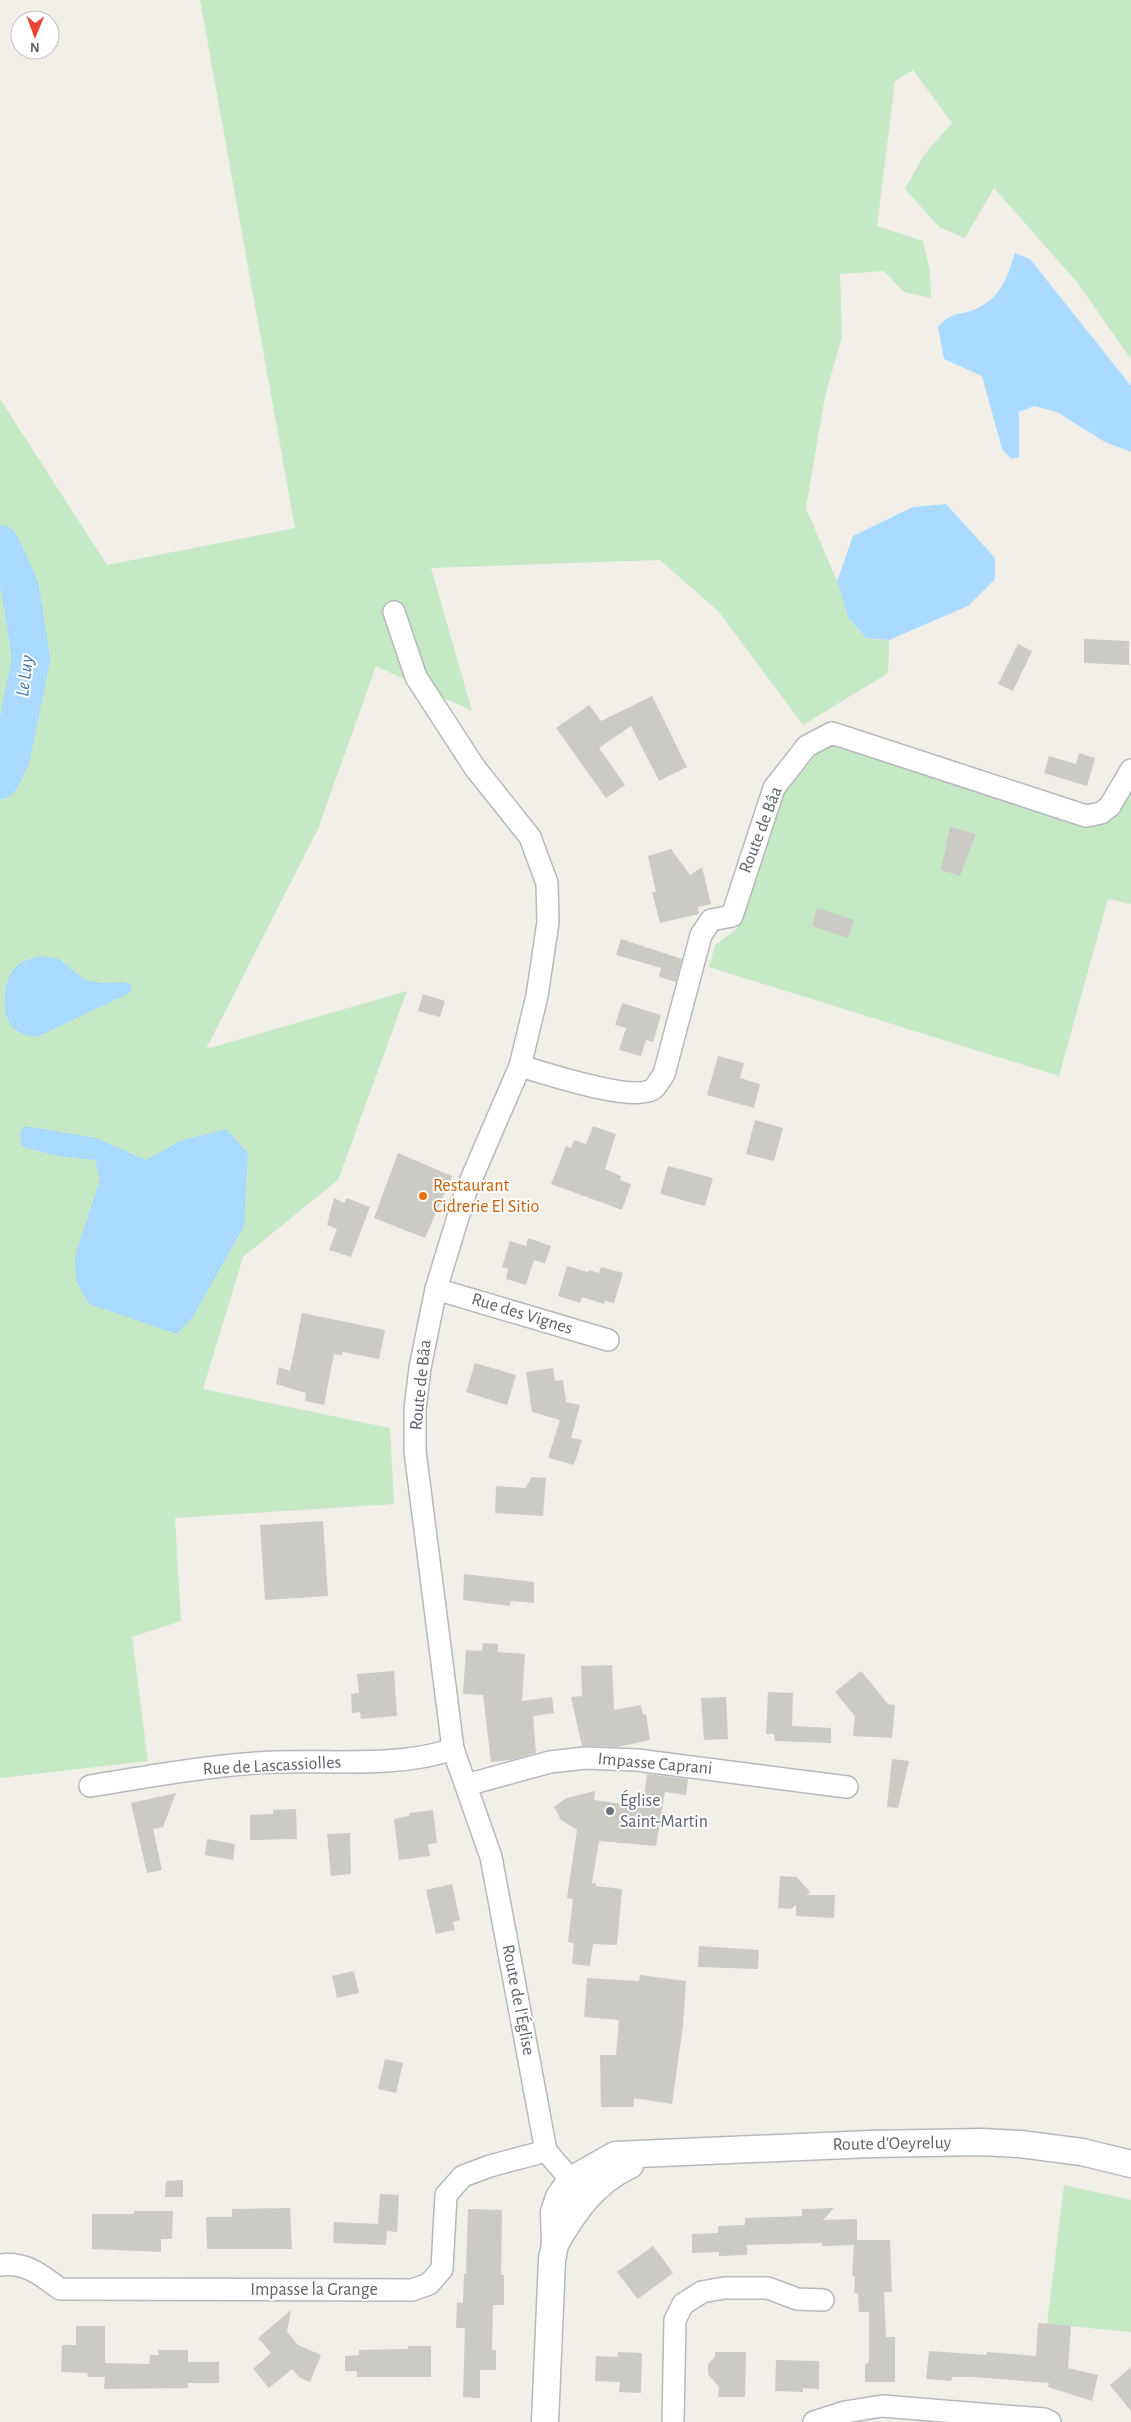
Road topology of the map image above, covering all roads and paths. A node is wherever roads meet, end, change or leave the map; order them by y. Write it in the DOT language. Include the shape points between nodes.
graph roads {
  1 [pos="394,612"];
  2 [pos="1131,770"];
  3 [pos="520,1066"];
  4 [pos="436,1289"];
  5 [pos="608,1340"];
  6 [pos="453,1749"];
  7 [pos="466,1784"];
  8 [pos="90,1786"];
  9 [pos="847,1787"];
  10 [pos="546,2151"];
  11 [pos="1131,2164"];
  12 [pos="580,2186"];
  13 [pos="0,2264"];
  14 [pos="823,2300"];
  15 [pos="545,2422"];
  16 [pos="673,2422"];
  17 [pos="814,2422"];
  18 [pos="1050,2422"];
  1 -- 3 [label="street, Route de Bâa" via="416,677 475,768 530,837 547,883 548,922 537,996"];
  2 -- 3 [label="street, Route de Bâa" via="1110,806 1101,814 1086,816 832,733 807,746 774,788 732,916 712,920 701,935 664,1074 653,1089 637,1094 619,1092"];
  3 -- 4 [label="street, Route de Bâa" via="466,1191"];
  4 -- 5 [label="street, Rue des Vignes"];
  4 -- 6 [label="street, Route de Bâa" via="420,1368 415,1409 415,1451"];
  6 -- 7 [label="street, Route de l'Église"];
  6 -- 8 [label="street, Rue de Lascassiolles" via="405,1759 257,1762"];
  7 -- 9 [label="street, Impasse Caprani" via="550,1762 585,1758 637,1760"];
  7 -- 10 [label="street, Route de l'Église" via="491,1857"];
  10 -- 12 [label="street"];
  10 -- 13 [label="street, Impasse la Grange" via="463,2176 446,2195 442,2269 429,2284 412,2290 60,2289 33,2268 13,2263"];
  11 -- 12 [label="street, Route d'Oeyreluy" via="1082,2152 1020,2144 870,2144 651,2155"];
  12 -- 15 [label="street" via="571,2216 555,2244 552,2260"];
  14 -- 16 [label="street" via="798,2299 768,2288 724,2288 702,2292 683,2304 675,2320"];
  17 -- 18 [label="street" via="882,2406"];
}
